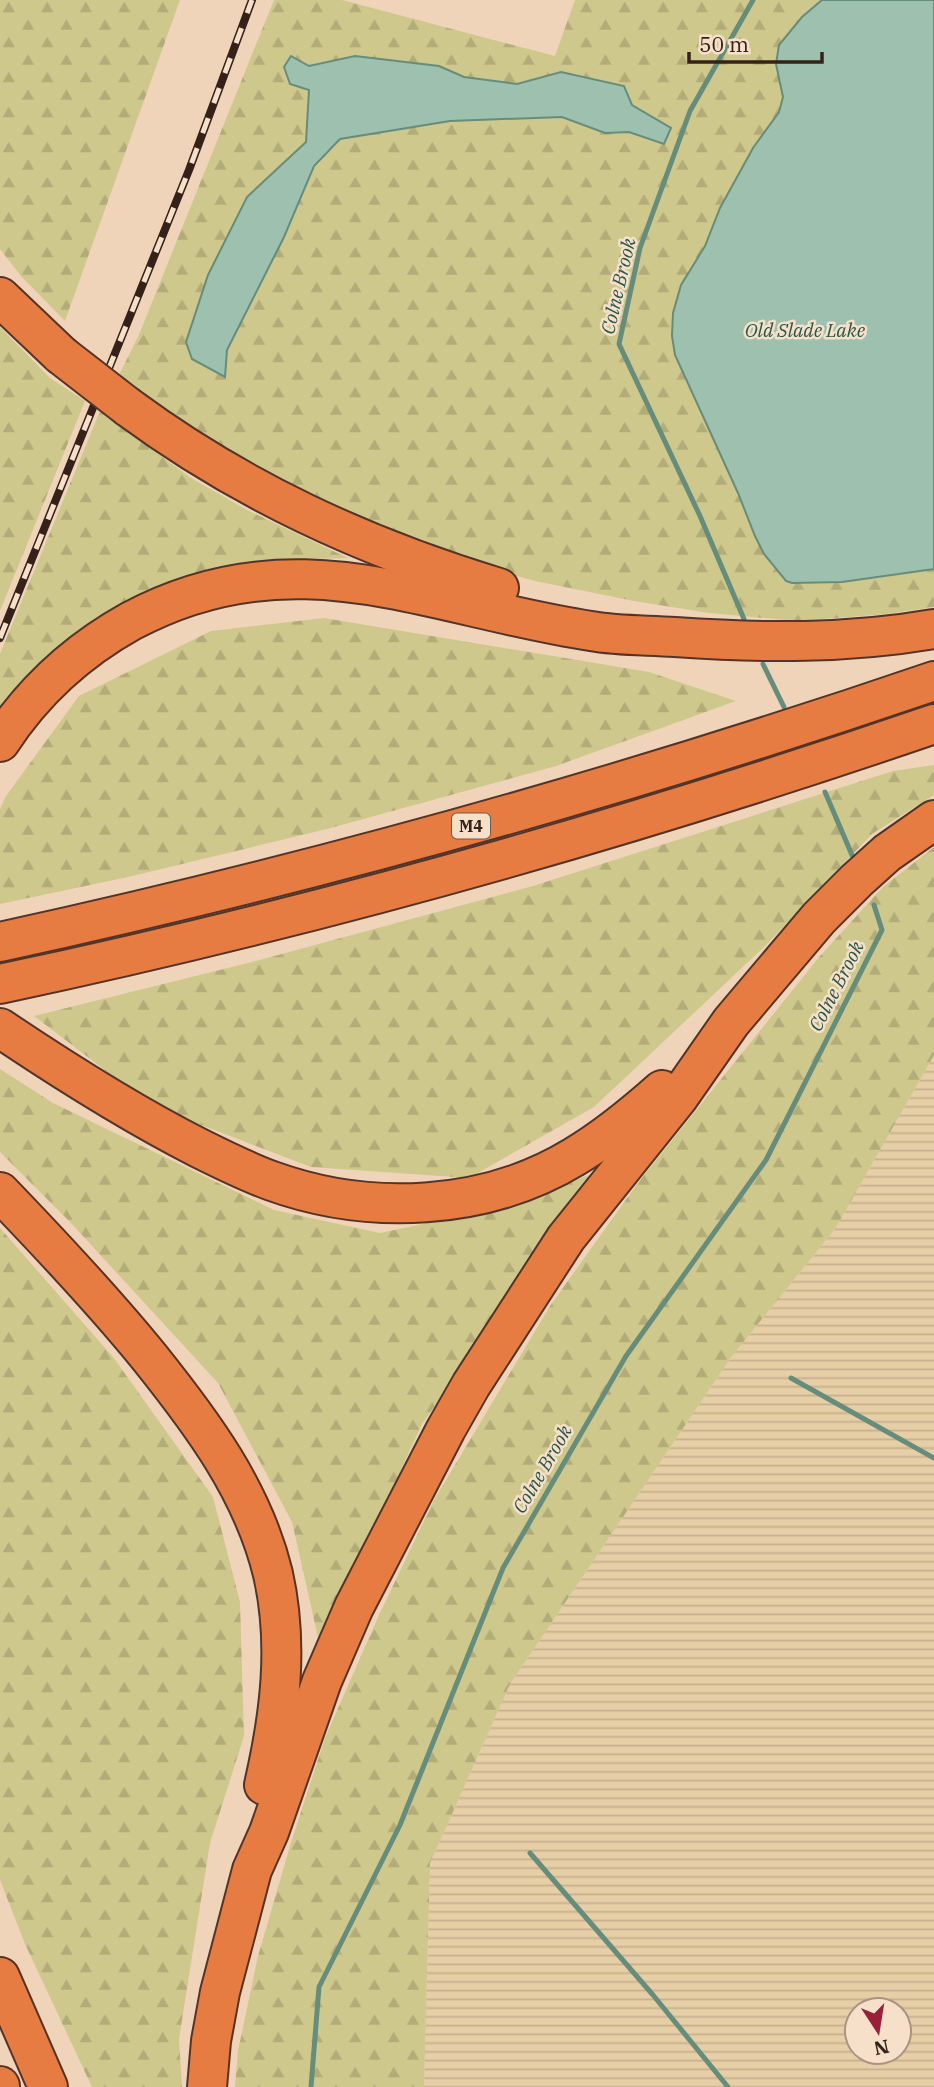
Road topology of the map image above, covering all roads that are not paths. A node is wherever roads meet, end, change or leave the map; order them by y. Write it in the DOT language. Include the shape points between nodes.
graph roads {
  1 [pos="0,297"];
  2 [pos="934,629"];
  3 [pos="673,637"];
  4 [pos="934,681"];
  5 [pos="934,724"];
  6 [pos="0,742"];
  7 [pos="934,820"];
  8 [pos="0,942"];
  9 [pos="0,984"];
  10 [pos="732,1022"];
  11 [pos="15,1038"];
  12 [pos="0,1192"];
  13 [pos="252,1870"];
  14 [pos="0,1977"];
  15 [pos="48,2087"];
  16 [pos="207,2087"];
  1 -- 3 [label="highway, bridge" via="61,355 128,407 200,457 306,516 441,570 508,591 664,626"];
  2 -- 3 [label="highway" via="791,642"];
  3 -- 6 [label="highway" via="587,631 344,581 247,582 181,598 101,638 38,691"];
  4 -- 8 [label="highway, M4" via="483,823 252,884"];
  5 -- 9 [label="highway, M4" via="615,827 453,873"];
  7 -- 10 [label="highway" via="857,880"];
  10 -- 11 [label="highway" via="647,1104 573,1158 501,1189 418,1203 330,1197 253,1174 144,1120"];
  10 -- 13 [label="highway" via="566,1238 446,1429 354,1607"];
  12 -- 13 [label="highway" via="67,1262 169,1382 227,1464 254,1516 273,1575 282,1667"];
  13 -- 16 [label="highway" via="220,1992"];
  14 -- 15 [label="highway"];
}
